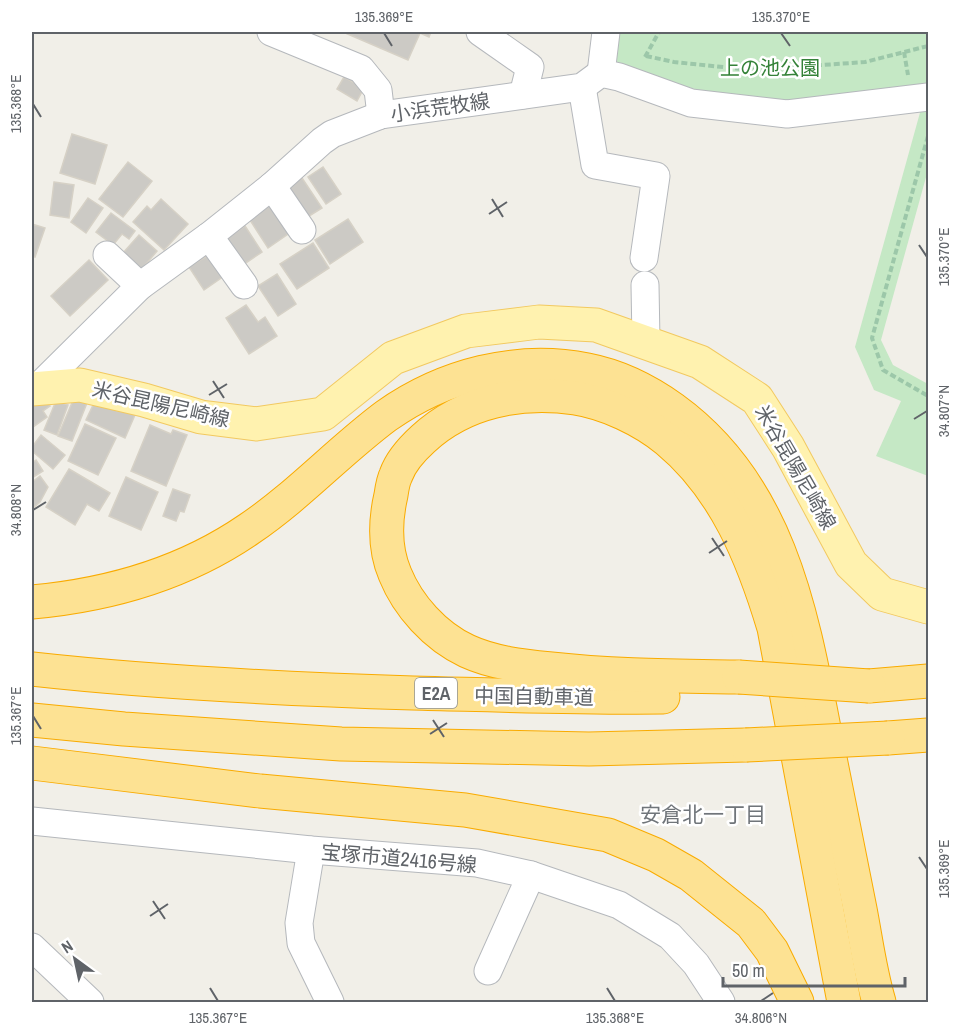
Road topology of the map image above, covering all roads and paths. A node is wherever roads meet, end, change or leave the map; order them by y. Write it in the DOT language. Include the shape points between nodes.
graph roads {
  1 [pos="272,32"];
  2 [pos="480,32"];
  3 [pos="606,32"];
  4 [pos="928,46"];
  5 [pos="646,56"];
  6 [pos="591,80"];
  7 [pos="523,95"];
  8 [pos="928,97"];
  9 [pos="381,115"];
  10 [pos="928,136"];
  11 [pos="272,186"];
  12 [pos="302,230"];
  13 [pos="209,236"];
  14 [pos="107,255"];
  15 [pos="644,258"];
  16 [pos="244,285"];
  17 [pos="645,285"];
  18 [pos="140,286"];
  19 [pos="646,341"];
  20 [pos="35,388"];
  21 [pos="928,396"];
  22 [pos="32,602"];
  23 [pos="928,608"];
  24 [pos="32,669"];
  25 [pos="928,681"];
  26 [pos="740,687"];
  27 [pos="32,720"];
  28 [pos="928,735"];
  29 [pos="32,764"];
  30 [pos="32,821"];
  31 [pos="311,850"];
  32 [pos="531,875"];
  33 [pos="32,947"];
  34 [pos="488,971"];
  35 [pos="90,1002"];
  36 [pos="330,1002"];
  37 [pos="721,1002"];
  38 [pos="797,1002"];
  39 [pos="844,1002"];
  40 [pos="879,1002"];
  1 -- 9 [label="street" via="361,69 378,90"];
  2 -- 7 [label="street" via="530,67"];
  3 -- 6 [label="street"];
  4 -- 5 [label="path" via="865,62 751,70"];
  6 -- 7 [label="street, 小浜荒牧線"];
  6 -- 8 [label="street, 小浜荒牧線" via="619,77 691,103 787,114"];
  6 -- 15 [label="street" via="595,165 656,176"];
  7 -- 9 [label="street, 小浜荒牧線"];
  9 -- 11 [label="street, 小浜荒牧線" via="332,134"];
  10 -- 21 [label="path" via="872,338 883,370"];
  11 -- 12 [label="street"];
  11 -- 13 [label="street, 小浜荒牧線"];
  13 -- 16 [label="street"];
  13 -- 18 [label="street, 小浜荒牧線"];
  14 -- 18 [label="street"];
  17 -- 19 [label="street"];
  18 -- 20 [label="street, 小浜荒牧線"];
  19 -- 20 [label="main road, 米谷昆陽尼崎線" via="596,325 562,323 466,331 393,358 323,414 256,424 201,417 80,385"];
  19 -- 23 [label="main road, 米谷昆陽尼崎線" via="700,362 758,399 851,564 882,594"];
  22 -- 40 [label="highway" via="68,599 136,584 206,554 249,530 387,416 454,380 501,367 537,365 598,372 629,383 658,398 709,438 741,477 778,548 807,640"];
  24 -- 26 [label="highway, 中国自動車道 / E2A" via="132,680 580,698"];
  25 -- 26 [label="highway, 中国自動車道 / E2A, bridge" via="869,686"];
  26 -- 39 [label="highway" via="508,664 467,651 442,636 419,615 400,586 387,545 386,516 395,475 411,450 438,426 466,409 500,399 538,395 576,398 630,417 665,439 714,490 747,550 774,628"];
  27 -- 28 [label="highway, bridge" via="341,744 589,749"];
  29 -- 38 [label="highway" via="465,810 608,835 691,875 751,923 772,951"];
  30 -- 31 [label="street, 宝塚市道2416号線"];
  31 -- 32 [label="street, 宝塚市道2416号線" via="477,863"];
  31 -- 36 [label="street" via="299,923 301,943"];
  32 -- 34 [label="street"];
  32 -- 37 [label="street, 宝塚市道2416号線" via="619,905 669,936 696,964"];
  33 -- 35 [label="street"];
}
